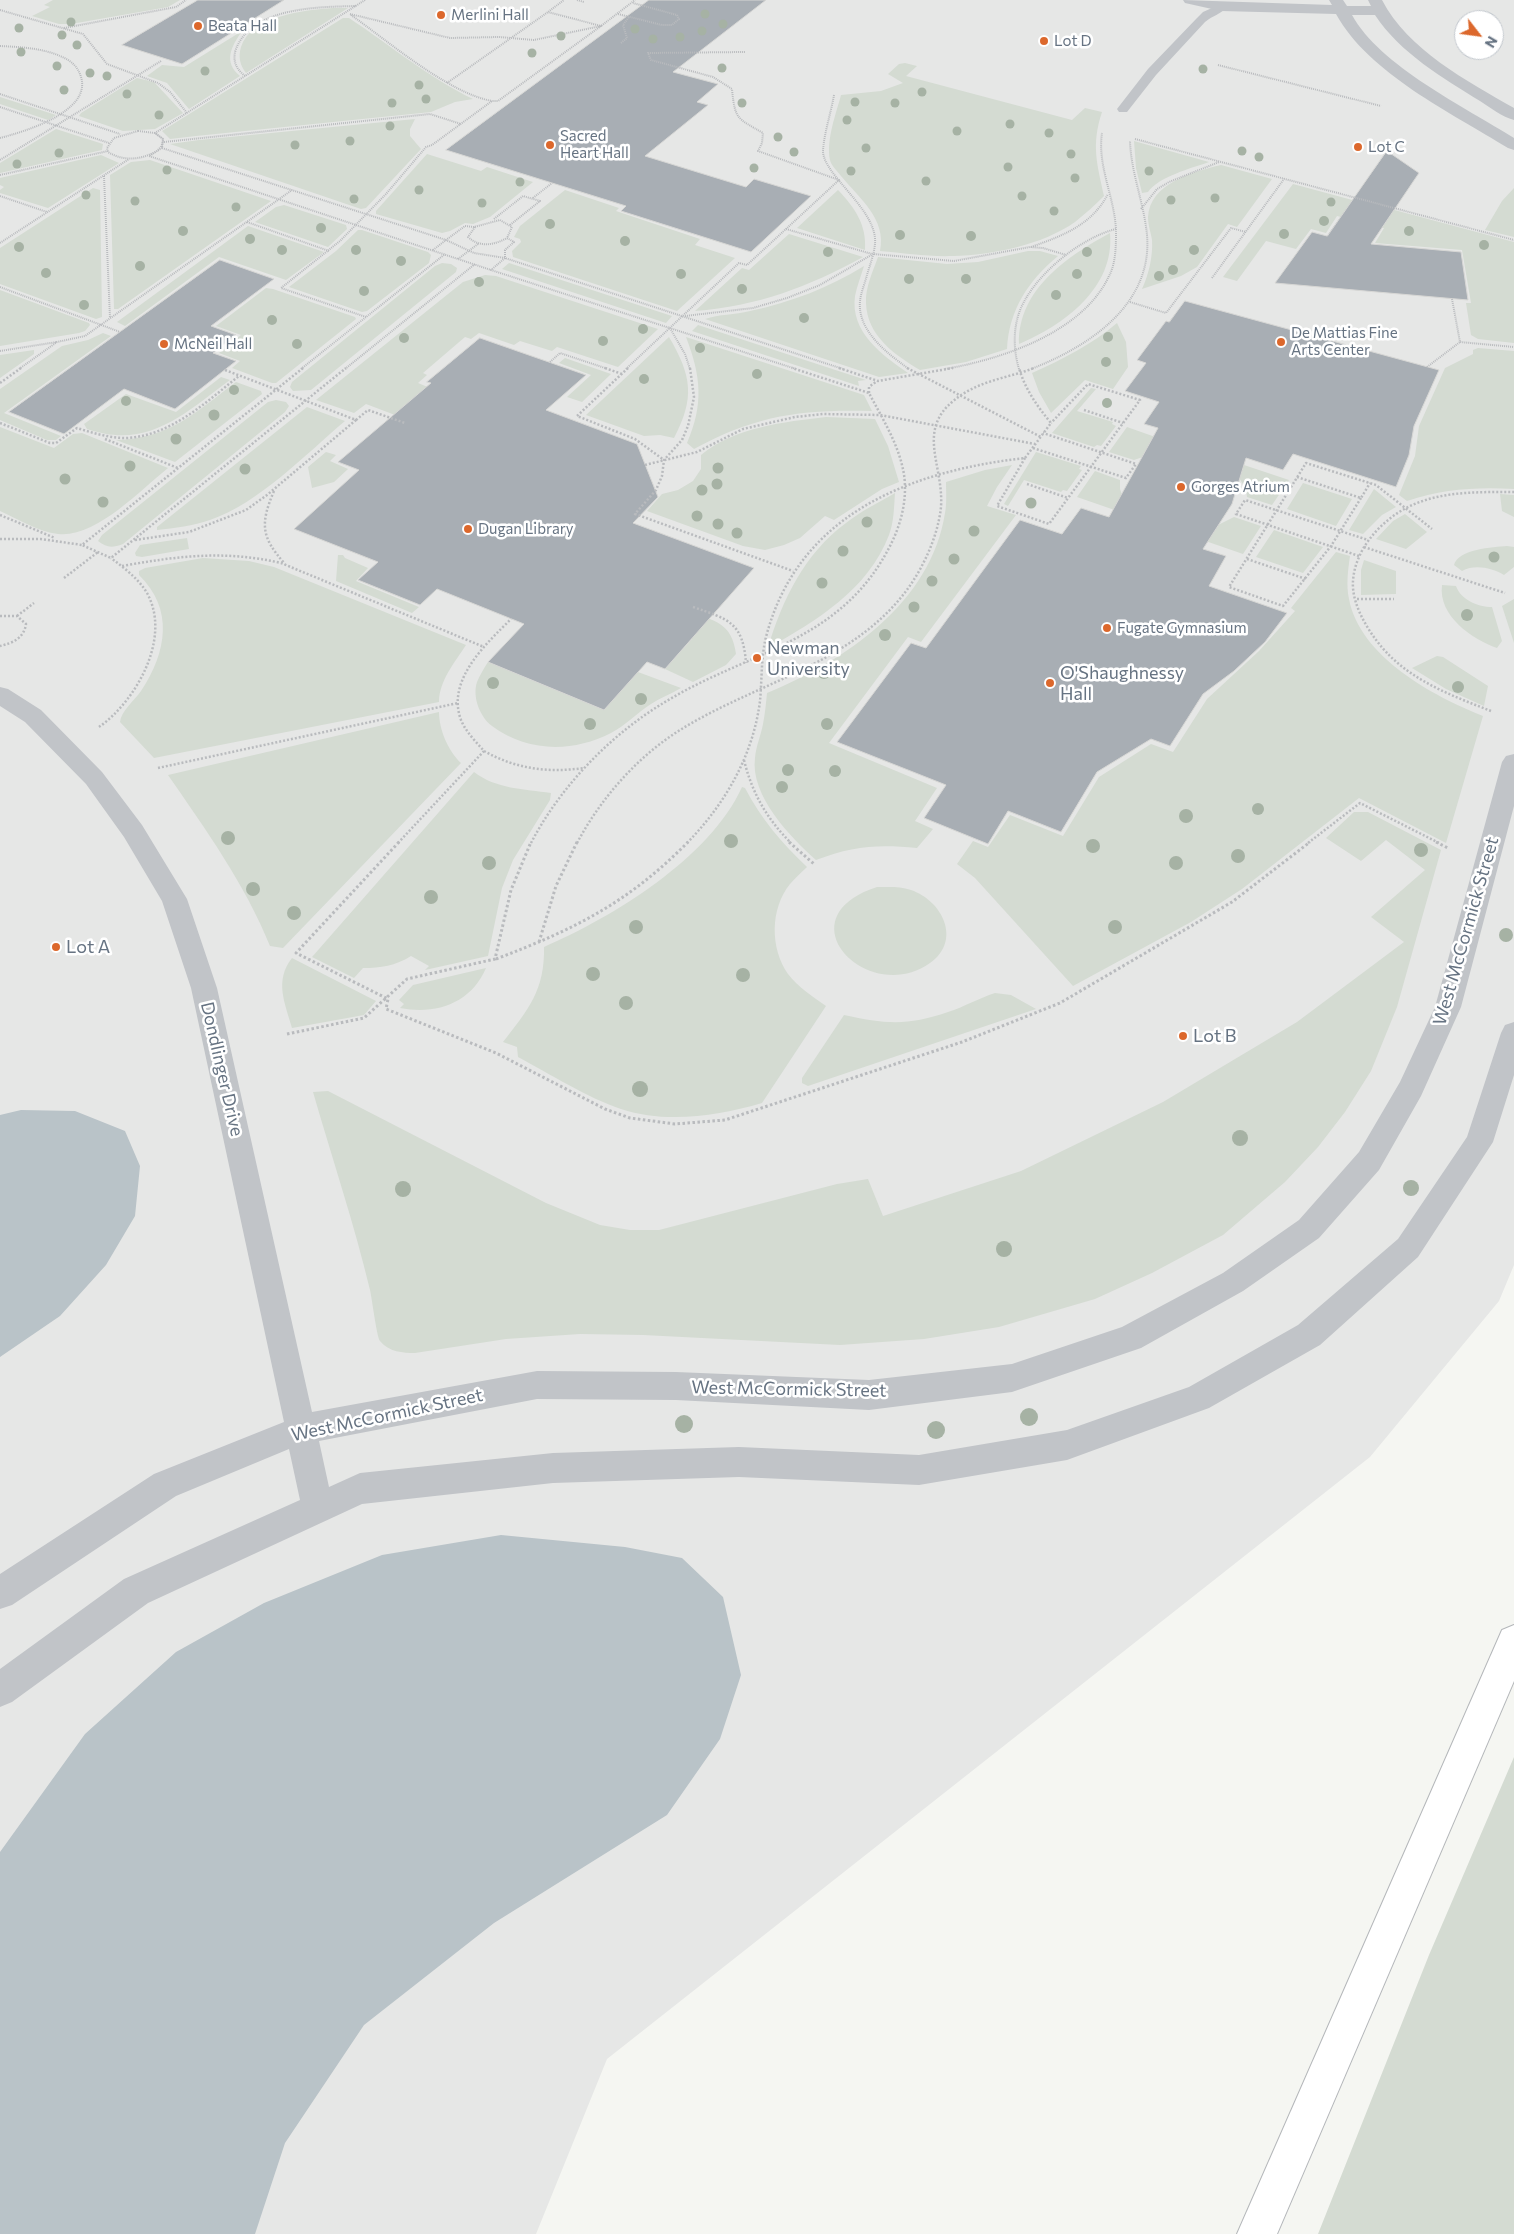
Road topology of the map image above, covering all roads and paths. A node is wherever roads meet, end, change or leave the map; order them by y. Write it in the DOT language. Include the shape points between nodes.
graph roads {
  1 [pos="186,0"];
  2 [pos="366,0"];
  3 [pos="564,0"];
  4 [pos="577,0"];
  5 [pos="635,0"];
  6 [pos="1190,0"];
  7 [pos="584,2"];
  8 [pos="632,3"];
  9 [pos="1338,5"];
  10 [pos="1376,5"];
  11 [pos="357,6"];
  12 [pos="1221,7"];
  13 [pos="0,10"];
  14 [pos="347,12"];
  15 [pos="548,12"];
  16 [pos="350,14"];
  17 [pos="618,14"];
  18 [pos="629,17"];
  19 [pos="601,26"];
  20 [pos="62,28"];
  21 [pos="512,37"];
  22 [pos="621,44"];
  23 [pos="0,46"];
  24 [pos="745,52"];
  25 [pos="161,61"];
  26 [pos="1218,65"];
  27 [pos="138,74"];
  28 [pos="245,76"];
  29 [pos="447,83"];
  30 [pos="0,94"];
  31 [pos="834,96"];
  32 [pos="492,101"];
  33 [pos="0,107"];
  34 [pos="1388,108"];
  35 [pos="1123,109"];
  36 [pos="188,113"];
  37 [pos="62,114"];
  38 [pos="1514,115"];
  39 [pos="70,116"];
  40 [pos="47,122"];
  41 [pos="461,124"];
  42 [pos="56,125"];
  43 [pos="1103,128"];
  44 [pos="155,133"];
  45 [pos="121,134"];
  46 [pos="0,138"];
  47 [pos="164,142"];
  48 [pos="109,143"];
  49 [pos="1514,145"];
  50 [pos="162,148"];
  51 [pos="108,151"];
  52 [pos="149,156"];
  53 [pos="130,159"];
  54 [pos="0,160"];
  55 [pos="1220,162"];
  56 [pos="0,175"];
  57 [pos="104,176"];
  58 [pos="1284,179"];
  59 [pos="839,180"];
  60 [pos="552,183"];
  61 [pos="293,190"];
  62 [pos="1109,194"];
  63 [pos="0,196"];
  64 [pos="532,199"];
  65 [pos="280,200"];
  66 [pos="1141,209"];
  67 [pos="48,212"];
  68 [pos="367,214"];
  69 [pos="493,219"];
  70 [pos="247,222"];
  71 [pos="357,225"];
  72 [pos="510,225"];
  73 [pos="475,227"];
  74 [pos="786,229"];
  75 [pos="1116,229"];
  76 [pos="1246,232"];
  77 [pos="507,238"];
  78 [pos="446,240"];
  79 [pos="1514,240"];
  80 [pos="0,243"];
  81 [pos="478,243"];
  82 [pos="1030,247"];
  83 [pos="433,250"];
  84 [pos="329,251"];
  85 [pos="467,252"];
  86 [pos="445,254"];
  87 [pos="873,254"];
  88 [pos="1066,255"];
  89 [pos="505,258"];
  90 [pos="458,259"];
  91 [pos="475,264"];
  92 [pos="491,270"];
  93 [pos="1212,278"];
  94 [pos="0,288"];
  95 [pos="1452,299"];
  96 [pos="1130,302"];
  97 [pos="682,316"];
  98 [pos="366,317"];
  99 [pos="110,319"];
  100 [pos="100,325"];
  101 [pos="670,328"];
  102 [pos="120,332"];
  103 [pos="57,342"];
  104 [pos="1460,342"];
  105 [pos="1514,347"];
  106 [pos="1014,350"];
  107 [pos="0,351"];
  108 [pos="550,362"];
  109 [pos="1427,367"];
  110 [pos="225,370"];
  111 [pos="622,374"];
  112 [pos="918,374"];
  113 [pos="1018,374"];
  114 [pos="240,376"];
  115 [pos="878,381"];
  116 [pos="0,383"];
  117 [pos="276,390"];
  118 [pos="869,393"];
  119 [pos="959,395"];
  120 [pos="306,401"];
  121 [pos="1084,410"];
  122 [pos="880,416"];
  123 [pos="356,420"];
  124 [pos="405,423"];
  125 [pos="1051,423"];
  126 [pos="1123,423"];
  127 [pos="0,424"];
  128 [pos="936,426"];
  129 [pos="1043,433"];
  130 [pos="95,435"];
  131 [pos="1041,437"];
  132 [pos="1035,444"];
  133 [pos="1033,448"];
  134 [pos="1101,453"];
  135 [pos="1025,458"];
  136 [pos="664,460"];
  137 [pos="645,465"];
  138 [pos="1090,466"];
  139 [pos="178,468"];
  140 [pos="938,474"];
  141 [pos="1297,478"];
  142 [pos="1027,484"];
  143 [pos="1370,484"];
  144 [pos="904,485"];
  145 [pos="275,489"];
  146 [pos="1514,492"];
  147 [pos="1068,498"];
  148 [pos="1360,498"];
  149 [pos="1406,508"];
  150 [pos="1278,510"];
  151 [pos="0,515"];
  152 [pos="1269,525"];
  153 [pos="1432,529"];
  154 [pos="1341,531"];
  155 [pos="0,539"];
  156 [pos="58,540"];
  157 [pos="134,540"];
  158 [pos="1368,540"];
  159 [pos="82,545"];
  160 [pos="1331,546"];
  161 [pos="1364,547"];
  162 [pos="98,552"];
  163 [pos="1359,556"];
  164 [pos="111,558"];
  165 [pos="1247,559"];
  166 [pos="122,566"];
  167 [pos="287,566"];
  168 [pos="793,572"];
  169 [pos="64,578"];
  170 [pos="1306,579"];
  171 [pos="1505,593"];
  172 [pos="1357,599"];
  173 [pos="1394,599"];
  174 [pos="34,604"];
  175 [pos="693,606"];
  176 [pos="0,616"];
  177 [pos="17,616"];
  178 [pos="511,619"];
  179 [pos="0,646"];
  180 [pos="484,646"];
  181 [pos="763,656"];
  182 [pos="746,663"];
  183 [pos="761,690"];
  184 [pos="0,695"];
  185 [pos="458,703"];
  186 [pos="1491,711"];
  187 [pos="110,721"];
  188 [pos="484,751"];
  189 [pos="744,759"];
  190 [pos="1514,762"];
  191 [pos="158,768"];
  192 [pos="584,768"];
  193 [pos="1451,850"];
  194 [pos="814,864"];
  195 [pos="539,942"];
  196 [pos="495,959"];
  197 [pos="388,999"];
  198 [pos="1514,1033"];
  199 [pos="287,1034"];
  200 [pos="302,1429"];
  201 [pos="318,1508"];
  202 [pos="0,1593"];
  203 [pos="1514,1642"];
  204 [pos="0,1690"];
  205 [pos="1257,2234"];
  1 -- 20 [label="path" via="176,7"];
  2 -- 11 [label="path"];
  3 -- 15 [label="path"];
  4 -- 7 [label="path"];
  5 -- 8 [label="path"];
  6 -- 12 [label="street"];
  8 -- 17 [label="path"];
  8 -- 18 [label="path" via="677,15 679,19 667,26"];
  9 -- 10 [label="street"];
  9 -- 12 [label="street"];
  9 -- 49 [label="street" via="1360,37 1393,67"];
  10 -- 38 [label="street" via="1409,45 1468,88"];
  11 -- 14 [label="path"];
  11 -- 28 [label="path" via="319,6 277,16 249,28 234,54 239,71"];
  12 -- 35 [label="lane" via="1201,20 1152,72"];
  13 -- 20 [label="path"];
  14 -- 16 [label="path"];
  14 -- 28 [label="path"];
  15 -- 19 [label="path"];
  15 -- 21 [label="path"];
  16 -- 21 [label="path" via="450,38"];
  16 -- 29 [label="path"];
  17 -- 18 [label="path"];
  17 -- 19 [label="path"];
  18 -- 22 [label="path" via="623,25 627,38"];
  19 -- 21 [label="path" via="551,38"];
  19 -- 32 [label="path" via="498,101"];
  20 -- 27 [label="path" via="83,34 102,61 110,66"];
  21 -- 29 [label="path"];
  23 -- 37 [label="path" via="24,46 51,52 70,61 81,73 82,88 73,104"];
  24 -- 59 [label="path" via="648,53 651,60 713,77 732,89 734,112 739,119 764,133 758,151"];
  25 -- 27 [label="path"];
  26 -- 34 [label="path"];
  27 -- 36 [label="path" via="167,88"];
  27 -- 39 [label="path"];
  28 -- 36 [label="path"];
  29 -- 32 [label="path"];
  30 -- 37 [label="path"];
  31 -- 59 [label="path" via="823,152 826,163"];
  32 -- 41 [label="path"];
  33 -- 40 [label="path"];
  36 -- 44 [label="path"];
  37 -- 39 [label="path"];
  37 -- 40 [label="path"];
  39 -- 42 [label="path"];
  39 -- 45 [label="path"];
  40 -- 42 [label="path"];
  40 -- 46 [label="path"];
  41 -- 47 [label="path" via="430,114"];
  41 -- 68 [label="path" via="426,147"];
  42 -- 48 [label="path"];
  42 -- 54 [label="path"];
  43 -- 62 [label="path" via="1100,147"];
  44 -- 45 [label="path"];
  44 -- 47 [label="path"];
  45 -- 48 [label="path"];
  47 -- 50 [label="path"];
  48 -- 51 [label="path"];
  50 -- 52 [label="path"];
  50 -- 61 [label="path"];
  51 -- 53 [label="path" via="113,156"];
  51 -- 56 [label="path"];
  52 -- 53 [label="path"];
  52 -- 65 [label="path"];
  53 -- 57 [label="path"];
  55 -- 58 [label="path"];
  55 -- 66 [label="path" via="1168,182 1157,189"];
  55 -- 66 [label="path" via="1130,138 1132,172"];
  57 -- 67 [label="path"];
  57 -- 99 [label="path"];
  58 -- 76 [label="path"];
  58 -- 79 [label="path"];
  59 -- 74 [label="path"];
  59 -- 87 [label="path" via="853,194 870,223 874,237"];
  60 -- 64 [label="path"];
  61 -- 65 [label="path"];
  61 -- 68 [label="path"];
  62 -- 75 [label="path"];
  62 -- 82 [label="path" via="1105,203 1078,226 1057,238"];
  63 -- 67 [label="path"];
  64 -- 69 [label="path" via="523,196"];
  64 -- 72 [label="path" via="540,201"];
  65 -- 70 [label="path"];
  65 -- 71 [label="path"];
  66 -- 96 [label="path" via="1147,251 1137,292"];
  67 -- 80 [label="path"];
  68 -- 71 [label="path"];
  68 -- 78 [label="path"];
  69 -- 72 [label="path"];
  69 -- 73 [label="path"];
  70 -- 84 [label="path"];
  70 -- 99 [label="path"];
  71 -- 83 [label="path"];
  71 -- 84 [label="path"];
  72 -- 77 [label="path" via="512,231"];
  73 -- 78 [label="path" via="465,226"];
  73 -- 81 [label="path" via="468,237"];
  74 -- 87 [label="path"];
  74 -- 97 [label="path" via="747,265 739,262"];
  75 -- 88 [label="path" via="1095,236"];
  75 -- 106 [label="path" via="1110,275 1097,296 1064,326"];
  76 -- 93 [label="path"];
  76 -- 96 [label="path" via="1231,228 1166,313"];
  77 -- 81 [label="path" via="491,245"];
  77 -- 89 [label="path" via="514,242 505,250"];
  78 -- 83 [label="path"];
  78 -- 85 [label="path"];
  81 -- 85 [label="path"];
  82 -- 87 [label="path" via="954,261"];
  82 -- 88 [label="path"];
  83 -- 86 [label="path"];
  84 -- 98 [label="path" via="282,288"];
  85 -- 89 [label="path"];
  85 -- 90 [label="path"];
  86 -- 90 [label="path"];
  86 -- 98 [label="path"];
  87 -- 97 [label="path" via="820,285 787,298 753,308"];
  87 -- 112 [label="path" via="860,302 863,319 886,352"];
  88 -- 106 [label="path" via="1038,279 1028,295 1019,313"];
  89 -- 92 [label="path"];
  89 -- 97 [label="path"];
  90 -- 91 [label="path"];
  91 -- 92 [label="path"];
  91 -- 120 [label="path"];
  92 -- 101 [label="path"];
  94 -- 100 [label="path"];
  95 -- 104 [label="path"];
  96 -- 113 [label="path" via="1116,318 1071,351"];
  97 -- 101 [label="path"];
  97 -- 115 [label="path"];
  98 -- 117 [label="path"];
  99 -- 100 [label="path"];
  100 -- 102 [label="path"];
  100 -- 103 [label="path" via="85,336"];
  101 -- 111 [label="path"];
  101 -- 118 [label="path"];
  101 -- 136 [label="path" via="682,344 695,388 688,427 681,441"];
  103 -- 107 [label="path"];
  103 -- 116 [label="path"];
  104 -- 105 [label="path"];
  104 -- 109 [label="path"];
  106 -- 112 [label="path" via="959,367"];
  106 -- 113 [label="path"];
  108 -- 111 [label="path" via="560,353"];
  110 -- 114 [label="path"];
  111 -- 136 [label="path" via="577,416 643,442"];
  112 -- 115 [label="path"];
  112 -- 119 [label="path"];
  113 -- 119 [label="path"];
  113 -- 125 [label="path"];
  114 -- 117 [label="path"];
  114 -- 130 [label="path" via="167,428 136,436 108,438"];
  115 -- 118 [label="path" via="870,387"];
  117 -- 120 [label="path"];
  117 -- 139 [label="path"];
  118 -- 122 [label="path"];
  119 -- 128 [label="path" via="940,415"];
  119 -- 131 [label="path"];
  120 -- 123 [label="path"];
  120 -- 157 [label="path"];
  121 -- 126 [label="path"];
  122 -- 128 [label="path"];
  122 -- 136 [label="path" via="824,414 767,422 743,428 698,452"];
  122 -- 144 [label="path" via="904,472"];
  123 -- 124 [label="path" via="368,410"];
  123 -- 145 [label="path"];
  125 -- 126 [label="path" via="1088,384 1140,400"];
  125 -- 129 [label="path"];
  126 -- 134 [label="path"];
  127 -- 130 [label="path" via="50,444 77,428"];
  128 -- 132 [label="path"];
  128 -- 140 [label="path" via="932,452"];
  129 -- 131 [label="path"];
  129 -- 134 [label="path"];
  130 -- 139 [label="path"];
  131 -- 132 [label="path"];
  132 -- 133 [label="path"];
  133 -- 135 [label="path"];
  133 -- 138 [label="path"];
  134 -- 138 [label="path"];
  134 -- 138 [label="path" via="1136,464 1126,478"];
  135 -- 140 [label="path" via="986,461"];
  135 -- 147 [label="path" via="997,506 1049,524"];
  136 -- 137 [label="path"];
  136 -- 168 [label="path" via="665,475 635,514"];
  138 -- 147 [label="path"];
  139 -- 159 [label="path"];
  140 -- 144 [label="path"];
  140 -- 183 [label="path" via="941,493 939,519 918,572 901,597 877,622 845,646 810,668"];
  141 -- 143 [label="path" via="1306,463"];
  141 -- 148 [label="path"];
  141 -- 150 [label="path"];
  142 -- 147 [label="path"];
  143 -- 148 [label="path"];
  143 -- 149 [label="path"];
  144 -- 168 [label="path" via="879,496 831,528"];
  144 -- 181 [label="path" via="900,524 888,553 861,589 813,630"];
  145 -- 157 [label="path" via="246,510 218,522 189,532"];
  145 -- 167 [label="path" via="266,508 264,535"];
  146 -- 149 [label="path" via="1441,496"];
  148 -- 154 [label="path"];
  149 -- 153 [label="path"];
  149 -- 158 [label="path" via="1385,522"];
  150 -- 152 [label="path"];
  150 -- 152 [label="path" via="1245,500 1236,514"];
  150 -- 154 [label="path"];
  151 -- 156 [label="path"];
  152 -- 160 [label="path"];
  152 -- 165 [label="path"];
  154 -- 158 [label="path"];
  154 -- 160 [label="path"];
  155 -- 156 [label="path"];
  156 -- 159 [label="path"];
  157 -- 164 [label="path"];
  158 -- 161 [label="path"];
  159 -- 162 [label="path"];
  160 -- 163 [label="path"];
  160 -- 170 [label="path"];
  161 -- 163 [label="path"];
  161 -- 171 [label="path"];
  162 -- 164 [label="path"];
  162 -- 169 [label="path"];
  163 -- 172 [label="path" via="1353,583"];
  164 -- 166 [label="path"];
  165 -- 170 [label="path"];
  165 -- 170 [label="path" via="1229,587 1283,606"];
  166 -- 167 [label="path" via="199,554 228,553 256,556"];
  166 -- 187 [label="path" via="150,600 155,624 153,649 141,678"];
  167 -- 180 [label="path"];
  168 -- 181 [label="path" via="776,602"];
  172 -- 173 [label="path"];
  172 -- 186 [label="path" via="1371,632 1395,660 1432,686"];
  174 -- 177 [label="path"];
  175 -- 182 [label="path" via="731,621 742,633"];
  176 -- 177 [label="path"];
  177 -- 179 [label="path" via="26,624 23,634 12,643"];
  178 -- 180 [label="path"];
  180 -- 185 [label="path" via="460,686"];
  181 -- 182 [label="path"];
  181 -- 183 [label="path"];
  182 -- 192 [label="path" via="646,714"];
  183 -- 189 [label="path" via="752,738"];
  183 -- 195 [label="path" via="690,724 658,745 627,772 600,804 574,845 554,890"];
  184 -- 200 [label="street, Dondlinger Drive" via="33,716 94,778 133,831 174,899 204,988"];
  185 -- 188 [label="path" via="461,719"];
  185 -- 191 [label="path"];
  188 -- 192 [label="path" via="519,767 564,771"];
  188 -- 197 [label="path" via="296,953"];
  189 -- 194 [label="path" via="758,800 773,824 789,844"];
  189 -- 195 [label="path" via="712,815 664,867 587,921"];
  190 -- 200 [label="street, West McCormick Street" via="1448,1007 1411,1088 1369,1162 1309,1229 1225,1286 1130,1338 1012,1378 869,1395 676,1386 537,1385"];
  192 -- 196 [label="path" via="555,803 531,841 514,881"];
  193 -- 197 [label="path" via="1360,803 1232,902 1060,1003 962,1042 725,1120 675,1124 630,1118 605,1109 496,1054 386,1009"];
  195 -- 196 [label="path"];
  196 -- 197 [label="path" via="408,979"];
  197 -- 199 [label="path" via="364,1018"];
  198 -- 201 [label="street" via="1478,1142 1408,1248 1309,1335 1198,1398 1067,1444 919,1470 739,1462 553,1468 360,1489"];
  200 -- 201 [label="street, Dondlinger Drive"];
  200 -- 202 [label="street, West McCormick Street" via="165,1486"];
  201 -- 204 [label="street" via="136,1591"];
  203 -- 205 [label="highway"];
}
